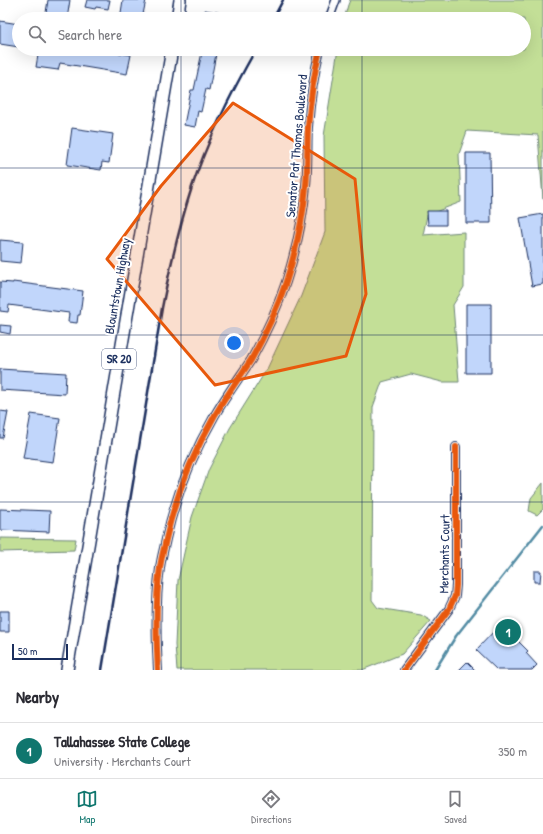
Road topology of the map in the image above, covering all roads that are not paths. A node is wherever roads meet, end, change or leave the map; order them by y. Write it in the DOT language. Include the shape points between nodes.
graph roads {
  1 [pos="180,0"];
  2 [pos="336,0"];
  3 [pos="178,12"];
  4 [pos="332,12"];
  5 [pos="171,56"];
  6 [pos="319,56"];
  7 [pos="456,447"];
  8 [pos="67,670"];
  9 [pos="158,670"];
  10 [pos="404,670"];
  1 -- 3 [label="main road"];
  2 -- 4 [label="street"];
  5 -- 8 [label="main road, Blountstown Highway / SR 20"];
  6 -- 9 [label="street, Senator Pat Thomas Boulevard" via="308,127 303,215 297,242 285,284 268,327 251,360 198,445 180,487 160,568 156,631"];
  7 -- 10 [label="street, Merchants Court" via="455,596 449,609"];
}
